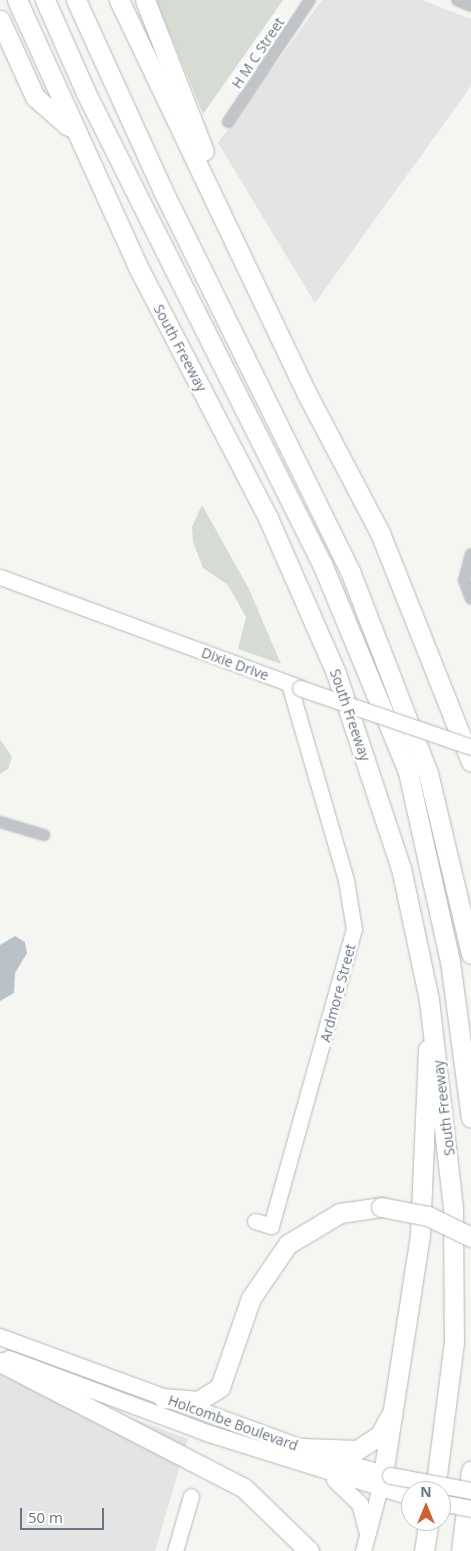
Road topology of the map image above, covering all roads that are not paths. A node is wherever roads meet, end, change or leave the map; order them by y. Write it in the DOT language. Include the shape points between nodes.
graph roads {
  1 [pos="17,0"];
  2 [pos="45,0"];
  3 [pos="76,0"];
  4 [pos="119,0"];
  5 [pos="145,0"];
  6 [pos="310,0"];
  7 [pos="457,0"];
  8 [pos="471,6"];
  9 [pos="0,20"];
  10 [pos="228,122"];
  11 [pos="72,131"];
  12 [pos="260,291"];
  13 [pos="471,554"];
  14 [pos="0,577"];
  15 [pos="468,595"];
  16 [pos="295,686"];
  17 [pos="471,747"];
  18 [pos="471,762"];
  19 [pos="0,822"];
  20 [pos="44,835"];
  21 [pos="471,954"];
  22 [pos="429,1000"];
  23 [pos="471,1118"];
  24 [pos="255,1222"];
  25 [pos="471,1238"];
  26 [pos="0,1337"];
  27 [pos="0,1356"];
  28 [pos="0,1362"];
  29 [pos="164,1398"];
  30 [pos="395,1406"];
  31 [pos="302,1448"];
  32 [pos="321,1471"];
  33 [pos="471,1472"];
  34 [pos="436,1481"];
  35 [pos="385,1483"];
  36 [pos="471,1490"];
  37 [pos="401,1492"];
  38 [pos="191,1496"];
  39 [pos="451,1505"];
  40 [pos="471,1509"];
  41 [pos="427,1531"];
  42 [pos="368,1534"];
  43 [pos="175,1551"];
  44 [pos="309,1551"];
  45 [pos="363,1551"];
  46 [pos="424,1551"];
  47 [pos="461,1551"];
  1 -- 11 [label="highway, South Freeway"];
  2 -- 23 [label="highway" via="86,93 322,564 408,772 450,961"];
  3 -- 21 [label="highway" via="162,189 350,571 428,772"];
  4 -- 12 [label="highway"];
  5 -- 12 [label="highway"];
  6 -- 10 [label="street, H M C Street"];
  7 -- 8 [label="street"];
  9 -- 11 [label="highway" via="35,97"];
  11 -- 22 [label="highway, South Freeway" via="268,518 336,673 401,868"];
  12 -- 18 [label="highway" via="307,394 380,533"];
  13 -- 15 [label="street"];
  14 -- 16 [label="street, Dixie Drive"];
  16 -- 17 [label="street, Dixie Drive, bridge"];
  16 -- 24 [label="street, Ardmore Street" via="346,880 354,929 271,1226"];
  19 -- 20 [label="street"];
  22 -- 30 [label="highway" via="420,1234"];
  22 -- 34 [label="highway, South Freeway" via="450,1153 453,1219 454,1342"];
  25 -- 29 [label="highway, bridge" via="428,1216 380,1207 340,1214 288,1244 251,1298 220,1387 198,1401"];
  26 -- 29 [label="main road, Holcombe Boulevard"];
  27 -- 32 [label="main road, Holcombe Boulevard"];
  28 -- 44 [label="highway" via="244,1488"];
  29 -- 31 [label="main road, Holcombe Boulevard"];
  30 -- 31 [label="highway" via="380,1435 357,1450"];
  30 -- 35 [label="highway"];
  31 -- 35 [label="main road, Holcombe Boulevard"];
  32 -- 35 [label="main road, Holcombe Boulevard"];
  32 -- 42 [label="main road" via="354,1495"];
  33 -- 47 [label="highway"];
  35 -- 36 [label="main road, Holcombe Boulevard, bridge"];
  35 -- 37 [label="main road, Holcombe Boulevard"];
  35 -- 42 [label="street"];
  38 -- 43 [label="street"];
  39 -- 40 [label="main road, bridge"];
  41 -- 46 [label="highway"];
  42 -- 45 [label="street"];
}
